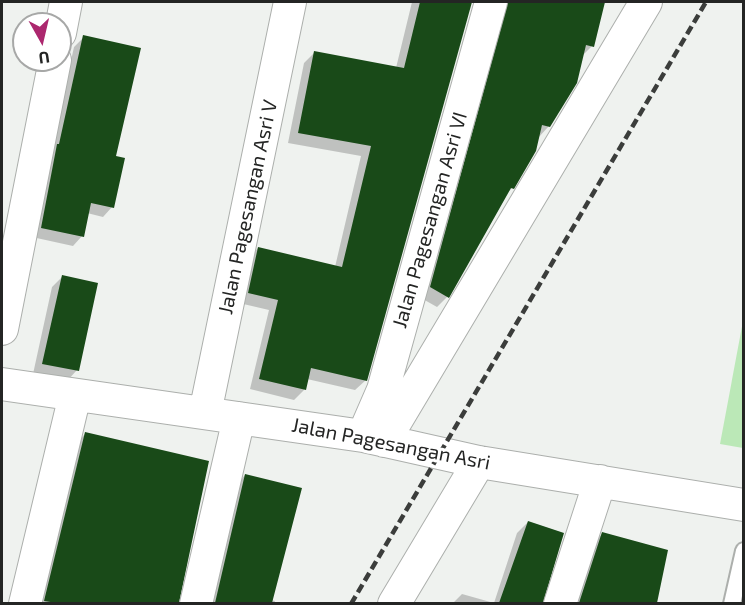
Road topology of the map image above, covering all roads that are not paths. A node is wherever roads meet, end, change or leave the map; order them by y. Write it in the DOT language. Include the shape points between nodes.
graph roads {
  1 [pos="290,2"];
  2 [pos="491,2"];
  3 [pos="646,2"];
  4 [pos="53,72"];
  5 [pos="2,329"];
  6 [pos="2,384"];
  7 [pos="75,395"];
  8 [pos="205,413"];
  9 [pos="239,418"];
  10 [pos="373,438"];
  11 [pos="479,462"];
  12 [pos="600,481"];
  13 [pos="744,504"];
  14 [pos="744,551"];
  15 [pos="25,603"];
  16 [pos="196,603"];
  17 [pos="394,603"];
  18 [pos="560,603"];
  19 [pos="732,603"];
  1 -- 8 [label="street, Jalan Pagesangan Asri V"];
  2 -- 10 [label="street, Jalan Pagesangan Asri VI"];
  3 -- 10 [label="street"];
  4 -- 5 [label="street"];
  6 -- 7 [label="street, Jalan Pagesangan Asri"];
  7 -- 8 [label="street, Jalan Pagesangan Asri"];
  7 -- 15 [label="street"];
  8 -- 9 [label="street, Jalan Pagesangan Asri"];
  9 -- 10 [label="street, Jalan Pagesangan Asri"];
  9 -- 16 [label="street"];
  10 -- 11 [label="street, Jalan Pagesangan Asri"];
  11 -- 12 [label="street, Jalan Pagesangan Asri"];
  11 -- 17 [label="street"];
  12 -- 13 [label="street, Jalan Pagesangan Asri"];
  12 -- 18 [label="street"];
  14 -- 19 [label="lane"];
}
